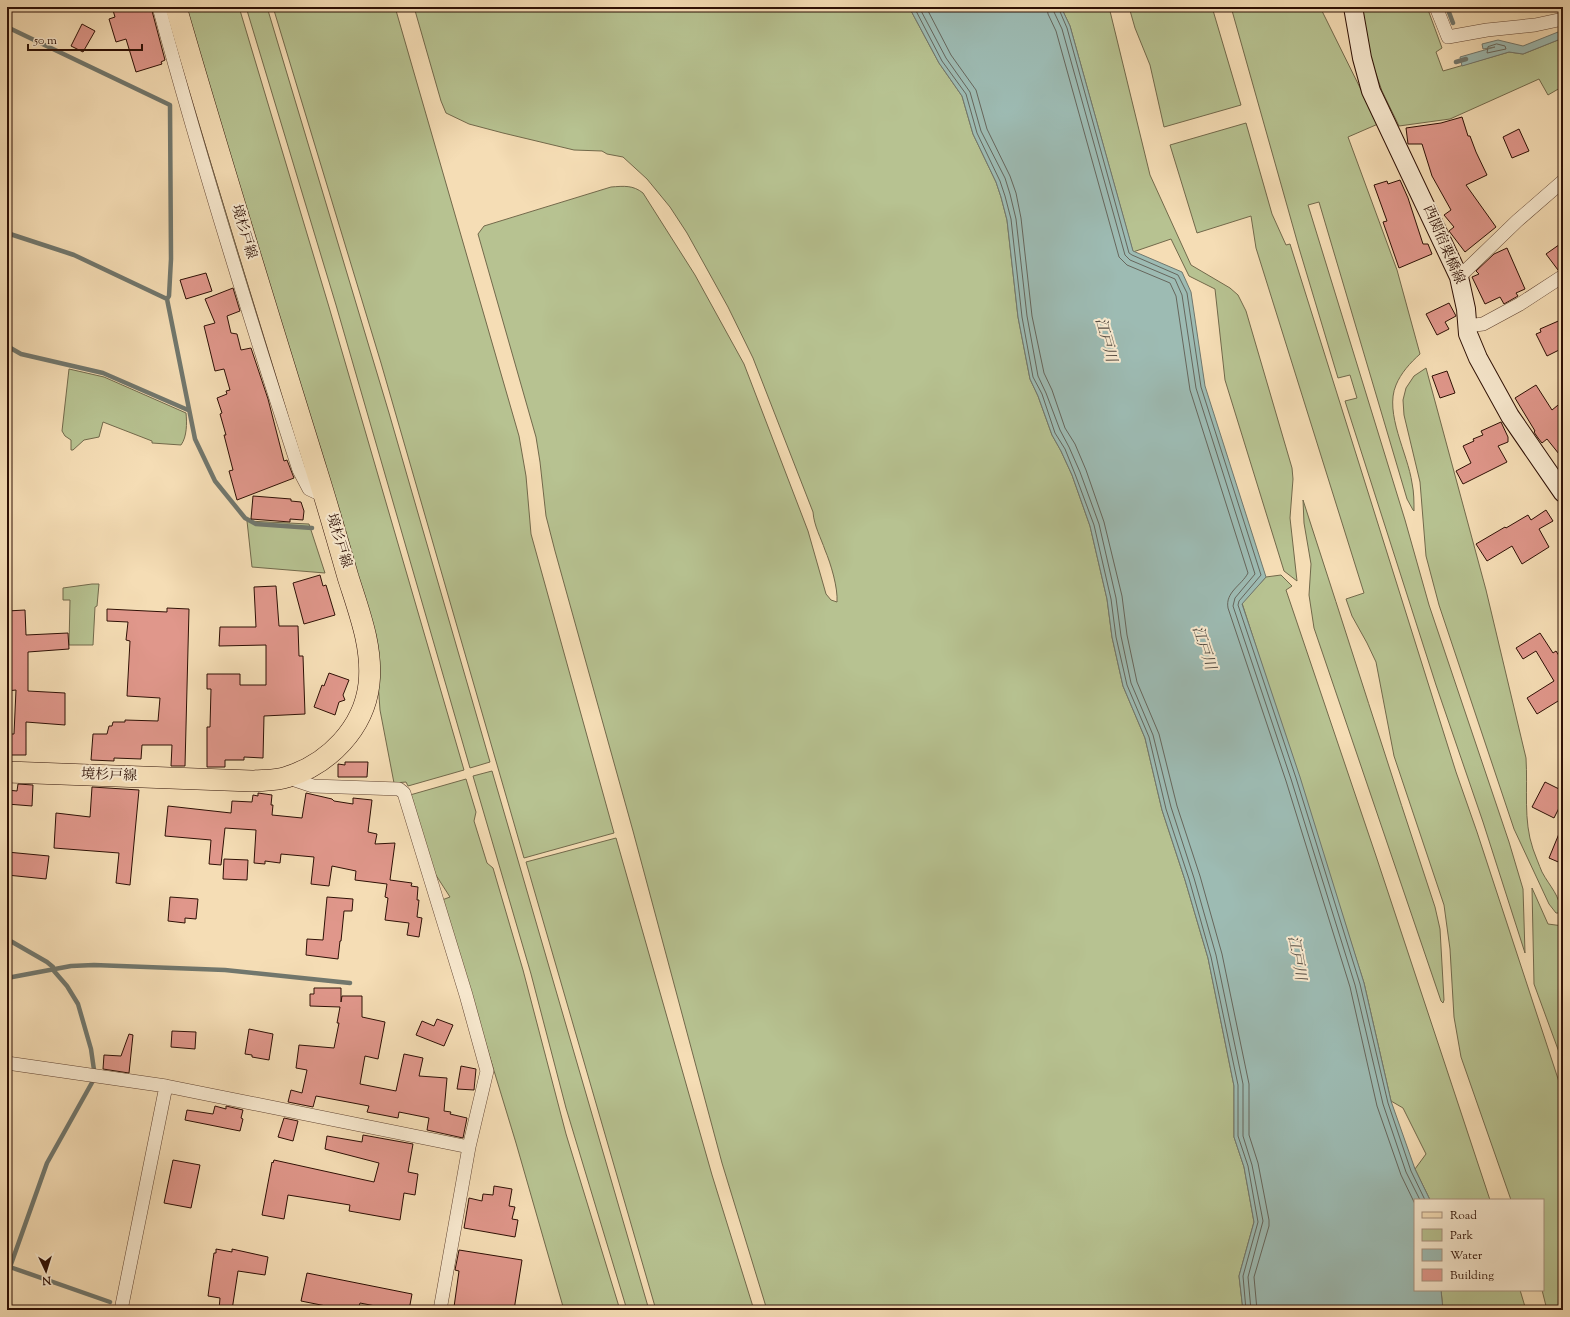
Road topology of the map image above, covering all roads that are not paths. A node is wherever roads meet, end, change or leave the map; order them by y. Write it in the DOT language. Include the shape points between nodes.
graph roads {
  1 [pos="159,7"];
  2 [pos="176,7"];
  3 [pos="1353,7"];
  4 [pos="1436,7"];
  5 [pos="1563,19"];
  6 [pos="1563,180"];
  7 [pos="1563,276"];
  8 [pos="1459,277"];
  9 [pos="1467,326"];
  10 [pos="1563,493"];
  11 [pos="324,496"];
  12 [pos="7,772"];
  13 [pos="286,778"];
  14 [pos="7,1063"];
  15 [pos="166,1086"];
  16 [pos="469,1147"];
  17 [pos="121,1310"];
  18 [pos="440,1310"];
  1 -- 11 [label="street" via="195,137 299,470 308,489"];
  2 -- 11 [label="main road, 境杉戸線"];
  3 -- 8 [label="main road, 西関宿栗橋線" via="1371,91"];
  4 -- 5 [label="street" via="1448,37"];
  6 -- 8 [label="street"];
  7 -- 9 [label="street" via="1520,304 1482,324"];
  8 -- 9 [label="main road, 西関宿栗橋線"];
  9 -- 10 [label="main road, 西関宿栗橋線" via="1478,358 1510,416"];
  11 -- 13 [label="main road, 境杉戸線" via="368,643 369,684 356,724 339,745 315,763"];
  12 -- 13 [label="main road, 境杉戸線" via="252,781"];
  13 -- 16 [label="street" via="313,786 399,788 404,793 487,1071"];
  14 -- 15 [label="street"];
  15 -- 16 [label="street"];
  15 -- 17 [label="street"];
  16 -- 18 [label="street"];
}
